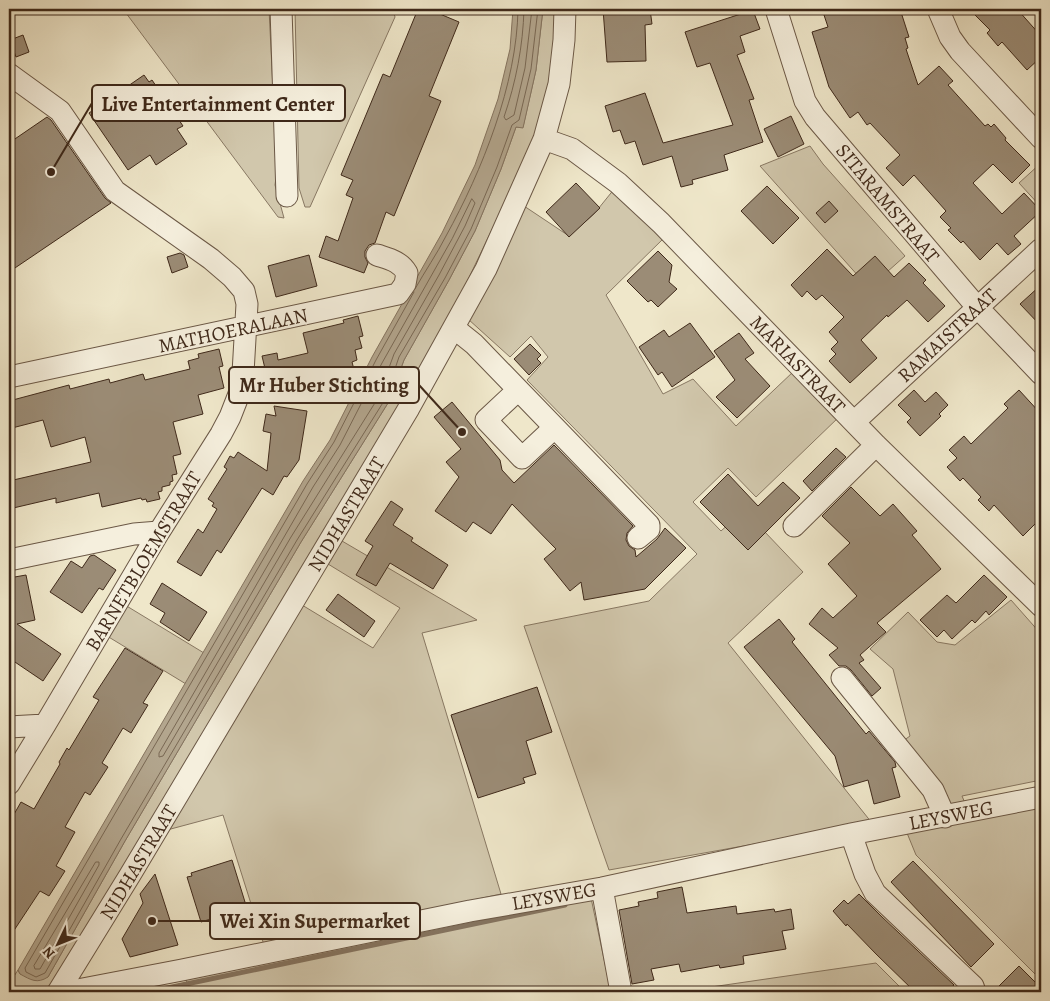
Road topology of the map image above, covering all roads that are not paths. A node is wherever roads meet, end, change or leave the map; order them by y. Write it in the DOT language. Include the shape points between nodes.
graph roads {
  1 [pos="281,9"];
  2 [pos="565,9"];
  3 [pos="776,9"];
  4 [pos="938,9"];
  5 [pos="9,74"];
  6 [pos="1041,138"];
  7 [pos="544,139"];
  8 [pos="287,196"];
  9 [pos="1041,249"];
  10 [pos="377,255"];
  11 [pos="977,307"];
  12 [pos="246,327"];
  13 [pos="454,328"];
  14 [pos="1041,374"];
  15 [pos="9,377"];
  16 [pos="518,390"];
  17 [pos="854,422"];
  18 [pos="554,428"];
  19 [pos="876,445"];
  20 [pos="794,526"];
  21 [pos="159,532"];
  22 [pos="638,538"];
  23 [pos="9,560"];
  24 [pos="1038,595"];
  25 [pos="842,678"];
  26 [pos="45,725"];
  27 [pos="9,728"];
  28 [pos="9,784"];
  29 [pos="1041,797"];
  30 [pos="946,817"];
  31 [pos="851,834"];
  32 [pos="602,888"];
  33 [pos="58,992"];
  34 [pos="67,992"];
  35 [pos="621,992"];
  36 [pos="975,992"];
  1 -- 8 [label="street"];
  2 -- 7 [label="street, NIDHASTRAAT" via="559,84"];
  3 -- 11 [label="street, SITARAMSTRAAT" via="805,101 815,118"];
  4 -- 6 [label="street" via="960,51"];
  5 -- 12 [label="street, BARNETBLOEMSTRAAT" via="60,111 115,192 232,277 244,291"];
  7 -- 13 [label="street, NIDHASTRAAT" via="486,269"];
  7 -- 17 [label="street, MARIASTRAAT" via="572,149 618,183"];
  9 -- 11 [label="street, RAMAISTRAAT"];
  10 -- 12 [label="street, MATHOERALAAN" via="395,261 407,273 398,294"];
  11 -- 14 [label="street, SITARAMSTRAAT"];
  11 -- 17 [label="street, RAMAISTRAAT"];
  12 -- 15 [label="street, MATHOERALAAN"];
  12 -- 21 [label="street, BARNETBLOEMSTRAAT" via="243,372 230,417"];
  13 -- 16 [label="street"];
  13 -- 33 [label="street, NIDHASTRAAT"];
  16 -- 18 [label="street"];
  16 -- 18 [label="street" via="486,420 522,458"];
  17 -- 19 [label="street, MARIASTRAAT"];
  18 -- 22 [label="street" via="649,525"];
  19 -- 20 [label="street"];
  19 -- 24 [label="street, MARIASTRAAT"];
  21 -- 23 [label="street" via="134,534"];
  21 -- 26 [label="street, BARNETBLOEMSTRAAT"];
  25 -- 30 [label="street" via="933,790"];
  26 -- 27 [label="street"];
  26 -- 28 [label="street, BARNETBLOEMSTRAAT"];
  29 -- 30 [label="street, LEYSWEG"];
  30 -- 31 [label="street, LEYSWEG"];
  31 -- 32 [label="street, LEYSWEG"];
  31 -- 36 [label="street" via="875,893 973,986"];
  32 -- 34 [label="street, LEYSWEG" via="470,911"];
  32 -- 35 [label="street"];
}
